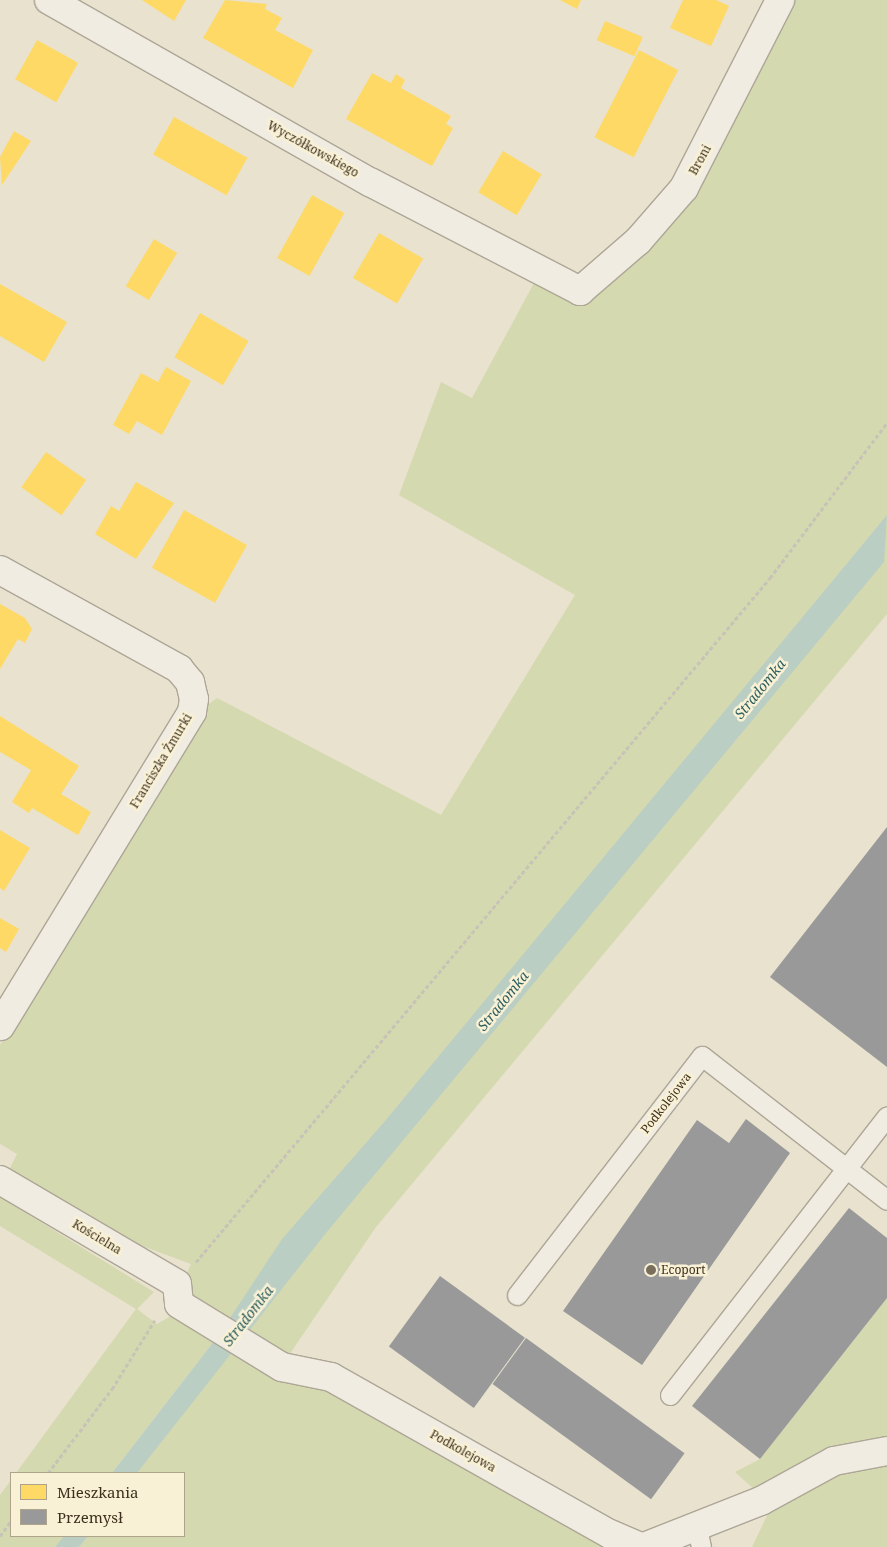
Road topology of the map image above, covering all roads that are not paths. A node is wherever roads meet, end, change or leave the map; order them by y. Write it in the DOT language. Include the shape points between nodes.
graph roads {
  1 [pos="48,0"];
  2 [pos="780,0"];
  3 [pos="580,291"];
  4 [pos="0,570"];
  5 [pos="0,1026"];
  6 [pos="887,1116"];
  7 [pos="846,1168"];
  8 [pos="0,1180"];
  9 [pos="887,1200"];
  10 [pos="518,1295"];
  11 [pos="282,1367"];
  12 [pos="670,1395"];
  13 [pos="887,1451"];
  14 [pos="699,1537"];
  15 [pos="643,1547"];
  1 -- 3 [label="street, Wyczółkowskiego" via="378,186"];
  2 -- 3 [label="street, Broni" via="684,188 638,241"];
  4 -- 5 [label="street, Franciszka Żmurki" via="179,669 190,682 194,699 192,712"];
  6 -- 7 [label="lane"];
  7 -- 9 [label="lane, Podkolejowa"];
  7 -- 10 [label="lane, Podkolejowa" via="702,1056"];
  7 -- 12 [label="lane"];
  8 -- 11 [label="street, Kościelna" via="178,1294"];
  11 -- 15 [label="street, Podkolejowa" via="331,1377"];
  13 -- 14 [label="street, Podkolejowa" via="834,1461"];
  14 -- 15 [label="street, Podkolejowa"];
}
